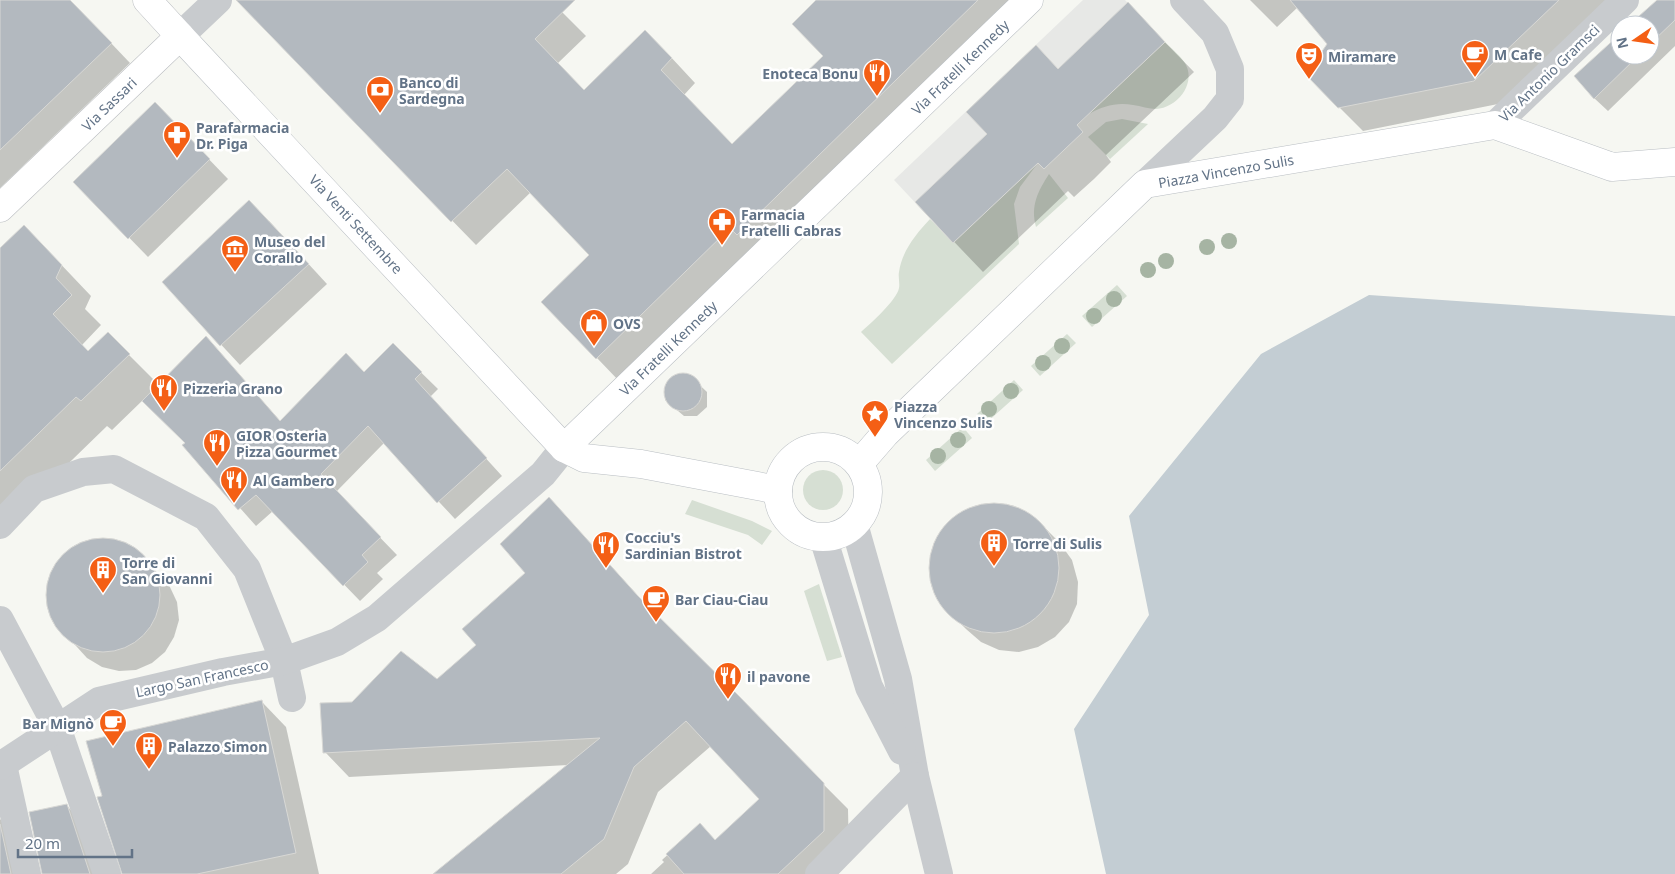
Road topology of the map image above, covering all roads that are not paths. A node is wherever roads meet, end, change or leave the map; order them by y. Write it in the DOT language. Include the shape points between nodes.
graph roads {
  1 [pos="147,0"];
  2 [pos="218,0"];
  3 [pos="1029,0"];
  4 [pos="1184,0"];
  5 [pos="1625,0"];
  6 [pos="180,36"];
  7 [pos="1495,125"];
  8 [pos="1675,162"];
  9 [pos="1145,184"];
  10 [pos="0,208"];
  11 [pos="564,448"];
  12 [pos="858,464"];
  13 [pos="778,490"];
  14 [pos="854,524"];
  15 [pos="0,525"];
  16 [pos="823,537"];
  17 [pos="0,620"];
  18 [pos="284,661"];
  19 [pos="292,698"];
  20 [pos="57,727"];
  21 [pos="1,766"];
  22 [pos="915,776"];
  23 [pos="27,874"];
  24 [pos="107,874"];
  25 [pos="819,874"];
  26 [pos="939,874"];
  1 -- 6 [label="street, Via Venti Settembre"];
  2 -- 6 [label="street, Via Sassari"];
  3 -- 11 [label="street, Via Fratelli Kennedy"];
  4 -- 9 [label="street" via="1215,33 1230,68 1230,99 1215,118"];
  5 -- 7 [label="street, Via Antonio Gramsci"];
  6 -- 10 [label="street, Via Sassari"];
  6 -- 11 [label="street, Via Venti Settembre"];
  7 -- 8 [label="street" via="1612,167"];
  7 -- 9 [label="street, Piazza Vincenzo Sulis"];
  9 -- 12 [label="street, Piazza Vincenzo Sulis"];
  11 -- 13 [label="street" via="584,458 641,464"];
  11 -- 18 [label="street, Via Fratelli Kennedy" via="544,474 377,618 337,642"];
  12 -- 13 [label="street" via="846,453 817,447 790,461"];
  12 -- 14 [label="street" via="868,490 866,505"];
  13 -- 16 [label="street" via="786,517 796,528 809,535"];
  14 -- 16 [label="street" via="837,535"];
  14 -- 22 [label="street" via="898,679"];
  15 -- 18 [label="street, Largo San Francesco" via="34,489 83,472 114,469 206,517 246,569"];
  16 -- 22 [label="street" via="869,687"];
  17 -- 20 [label="street"];
  18 -- 19 [label="street"];
  18 -- 20 [label="street, Largo San Francesco" via="98,701"];
  20 -- 21 [label="street, Largo San Francesco"];
  20 -- 24 [label="street"];
  21 -- 23 [label="street"];
  22 -- 25 [label="street"];
  22 -- 26 [label="street"];
}
